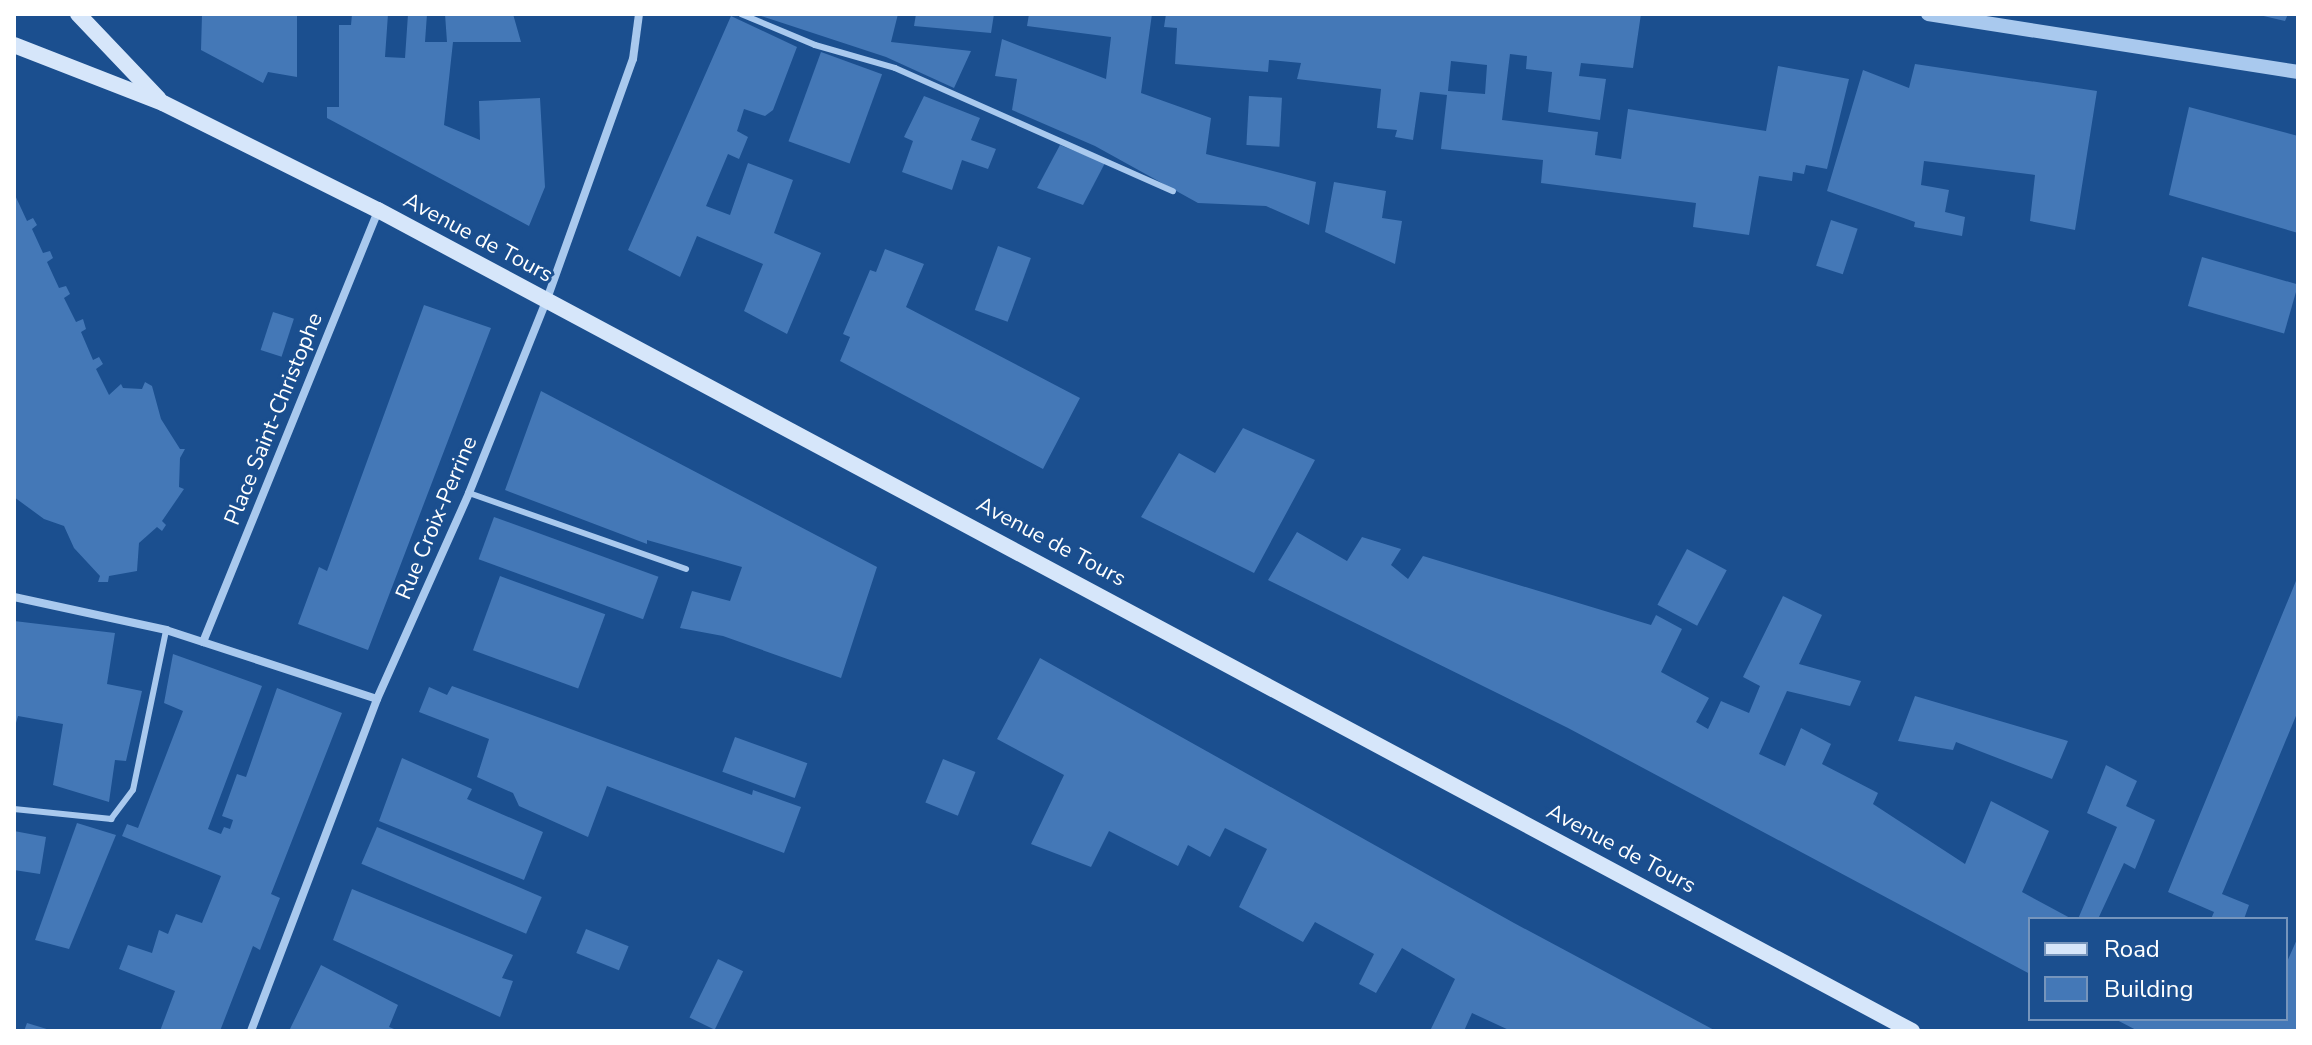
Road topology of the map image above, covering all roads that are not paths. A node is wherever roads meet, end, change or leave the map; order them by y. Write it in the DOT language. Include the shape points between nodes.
graph roads {
  1 [pos="78,14"];
  2 [pos="639,14"];
  3 [pos="741,14"];
  4 [pos="1928,14"];
  5 [pos="14,45"];
  6 [pos="2298,72"];
  7 [pos="163,103"];
  8 [pos="1173,191"];
  9 [pos="378,210"];
  10 [pos="547,299"];
  11 [pos="469,493"];
  12 [pos="686,569"];
  13 [pos="14,597"];
  14 [pos="166,630"];
  15 [pos="203,642"];
  16 [pos="377,699"];
  17 [pos="14,809"];
  18 [pos="251,1031"];
  19 [pos="1912,1031"];
  1 -- 7 [label="main road, Avenue de Tours"];
  2 -- 10 [label="street, Rue Croix-Perrine" via="633,59"];
  3 -- 8 [label="lane" via="815,45 895,68"];
  4 -- 6 [label="street"];
  5 -- 7 [label="main road, Avenue de Tours"];
  7 -- 9 [label="main road, Avenue de Tours"];
  9 -- 10 [label="main road, Avenue de Tours"];
  9 -- 15 [label="street, Place Saint-Christophe"];
  10 -- 11 [label="street, Rue Croix-Perrine"];
  10 -- 19 [label="main road, Avenue de Tours"];
  11 -- 12 [label="lane"];
  11 -- 16 [label="street, Rue Croix-Perrine"];
  13 -- 14 [label="street"];
  14 -- 15 [label="street"];
  14 -- 17 [label="lane" via="133,790 111,819"];
  15 -- 16 [label="street"];
  16 -- 18 [label="street, Rue Croix-Perrine"];
}
